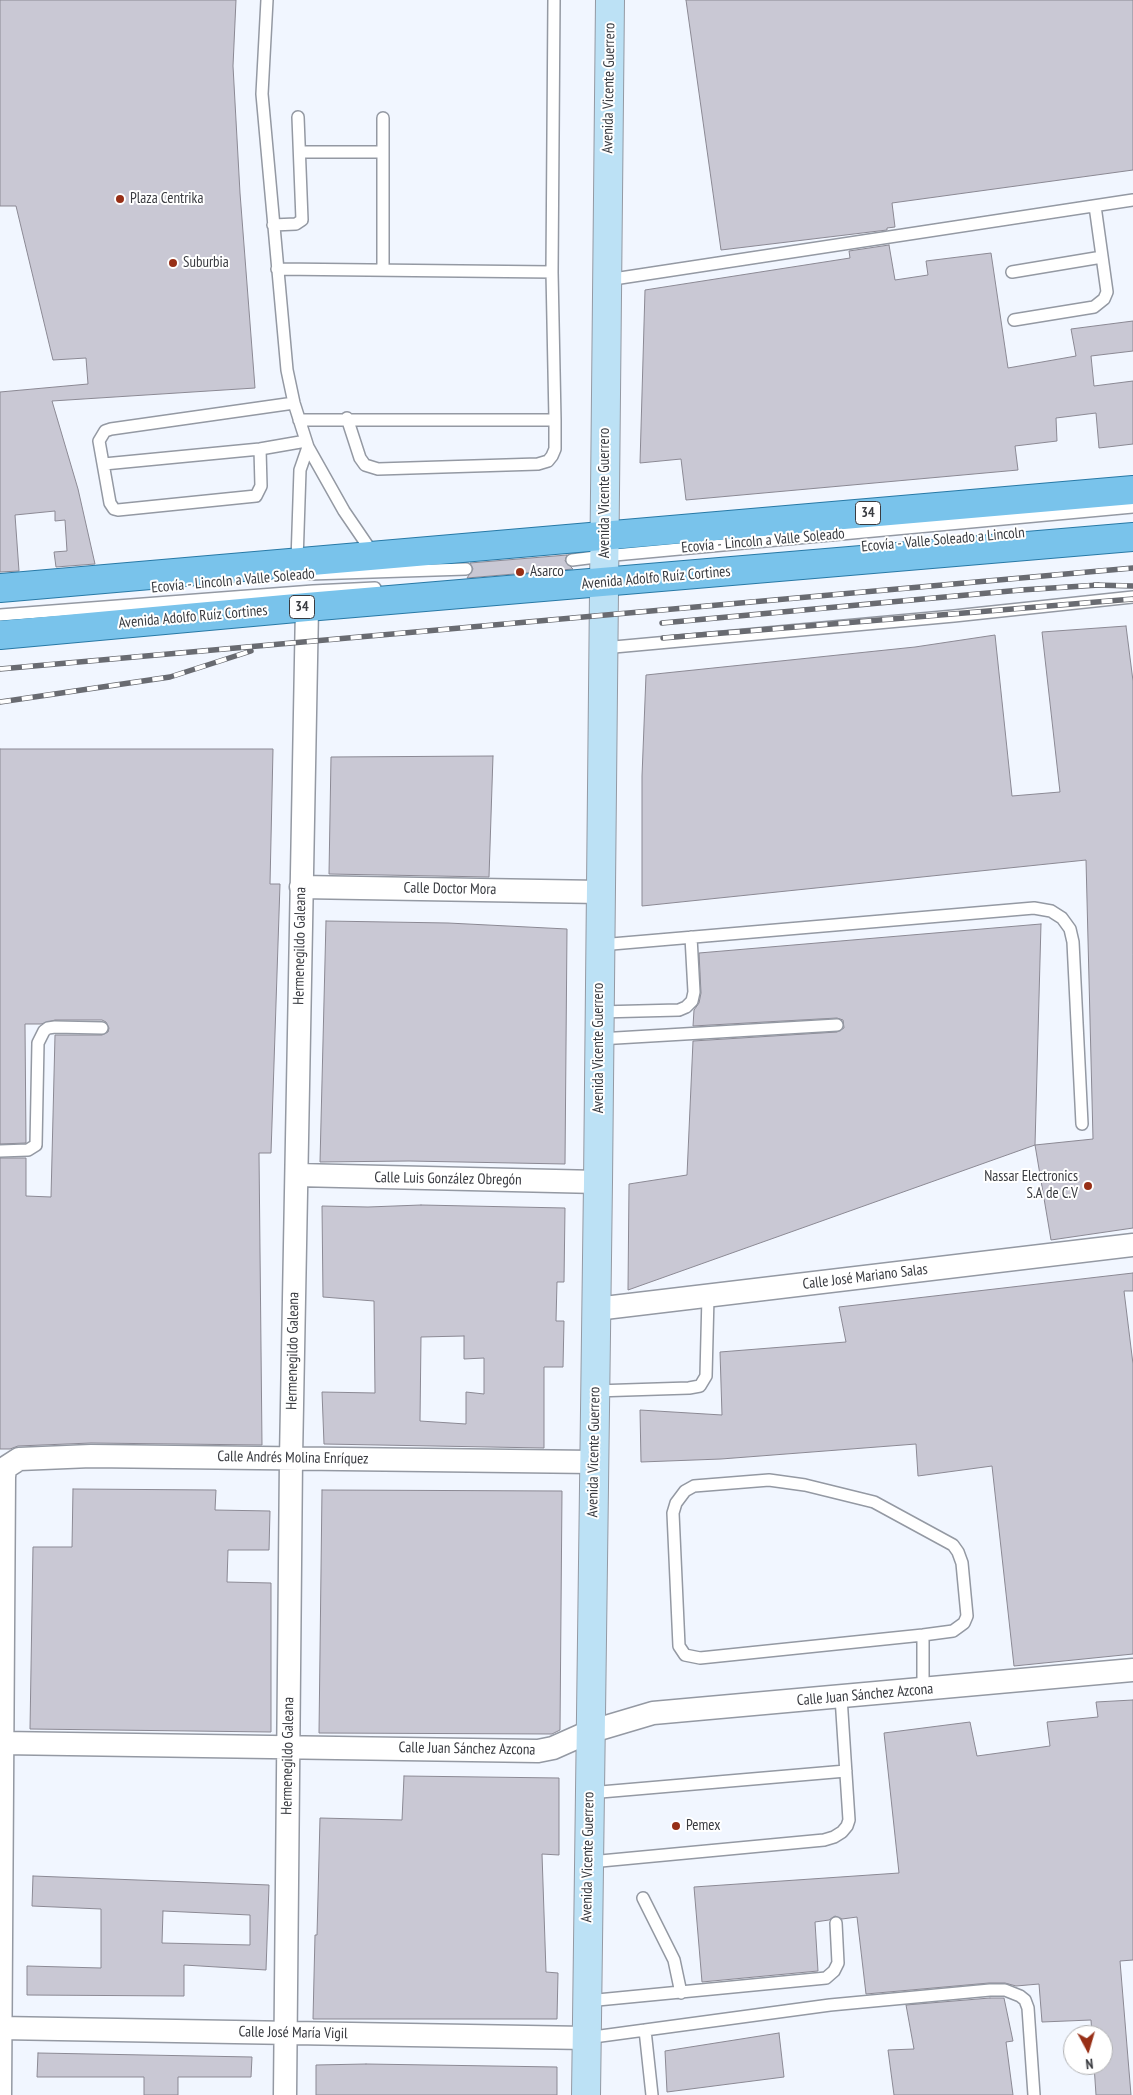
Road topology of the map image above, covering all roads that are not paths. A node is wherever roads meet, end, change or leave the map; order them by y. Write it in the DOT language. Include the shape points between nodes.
graph roads {
  1 [pos="267,0"];
  2 [pos="554,0"];
  3 [pos="610,0"];
  4 [pos="298,118"];
  5 [pos="383,118"];
  6 [pos="300,152"];
  7 [pos="383,152"];
  8 [pos="1133,200"];
  9 [pos="1095,206"];
  10 [pos="274,225"];
  11 [pos="1102,257"];
  12 [pos="277,269"];
  13 [pos="383,270"];
  14 [pos="552,272"];
  15 [pos="1012,272"];
  16 [pos="607,280"];
  17 [pos="1014,320"];
  18 [pos="294,403"];
  19 [pos="347,418"];
  20 [pos="299,420"];
  21 [pos="555,420"];
  22 [pos="307,444"];
  23 [pos="260,449"];
  24 [pos="104,464"];
  25 [pos="1133,490"];
  26 [pos="1133,507"];
  27 [pos="1133,537"];
  28 [pos="374,555"];
  29 [pos="572,560"];
  30 [pos="604,561"];
  31 [pos="712,561"];
  32 [pos="295,568"];
  33 [pos="466,569"];
  34 [pos="573,574"];
  35 [pos="467,584"];
  36 [pos="409,587"];
  37 [pos="0,588"];
  38 [pos="390,588"];
  39 [pos="1133,597"];
  40 [pos="307,607"];
  41 [pos="0,615"];
  42 [pos="0,635"];
  43 [pos="604,648"];
  44 [pos="301,887"];
  45 [pos="600,892"];
  46 [pos="691,937"];
  47 [pos="600,945"];
  48 [pos="599,1012"];
  49 [pos="837,1024"];
  50 [pos="102,1028"];
  51 [pos="599,1039"];
  52 [pos="1082,1124"];
  53 [pos="0,1151"];
  54 [pos="298,1175"];
  55 [pos="598,1182"];
  56 [pos="1133,1245"];
  57 [pos="708,1296"];
  58 [pos="596,1309"];
  59 [pos="595,1391"];
  60 [pos="291,1458"];
  61 [pos="594,1462"];
  62 [pos="922,1635"];
  63 [pos="1133,1670"];
  64 [pos="923,1690"];
  65 [pos="841,1697"];
  66 [pos="590,1732"];
  67 [pos="2,1743"];
  68 [pos="288,1746"];
  69 [pos="846,1771"];
  70 [pos="589,1793"];
  71 [pos="588,1862"];
  72 [pos="643,1898"];
  73 [pos="836,1923"];
  74 [pos="681,1993"];
  75 [pos="587,2001"];
  76 [pos="0,2028"];
  77 [pos="645,2030"];
  78 [pos="285,2032"];
  79 [pos="586,2038"];
  80 [pos="0,2095"];
  81 [pos="284,2095"];
  82 [pos="586,2095"];
  83 [pos="652,2095"];
  84 [pos="1034,2095"];
  1 -- 10 [label="lane" via="262,94"];
  2 -- 14 [label="lane"];
  3 -- 16 [label="main road, Avenida Vicente Guerrero"];
  4 -- 6 [label="lane"];
  5 -- 7 [label="lane"];
  6 -- 7 [label="lane"];
  6 -- 10 [label="lane" via="302,220 296,224"];
  7 -- 13 [label="lane"];
  8 -- 9 [label="lane"];
  9 -- 11 [label="lane"];
  9 -- 16 [label="lane"];
  10 -- 12 [label="lane"];
  11 -- 15 [label="lane"];
  11 -- 17 [label="lane" via="1107,292 1099,304"];
  12 -- 13 [label="lane"];
  12 -- 18 [label="lane" via="287,370"];
  13 -- 14 [label="lane"];
  14 -- 21 [label="lane"];
  16 -- 30 [label="main road, Avenida Vicente Guerrero"];
  18 -- 20 [label="lane"];
  18 -- 24 [label="lane" via="111,429 99,441"];
  19 -- 20 [label="lane"];
  19 -- 21 [label="lane"];
  19 -- 21 [label="lane" via="360,458 365,465 378,469 538,464 548,461 555,449"];
  20 -- 22 [label="lane"];
  22 -- 23 [label="lane"];
  22 -- 28 [label="lane" via="344,511"];
  22 -- 32 [label="lane" via="300,470"];
  23 -- 24 [label="lane"];
  23 -- 24 [label="lane" via="260,492 251,498 114,509 110,503"];
  25 -- 30 [label="main road, Avenida Adolfo Ruíz Cortines / 34"];
  26 -- 30 [label="lane, Ecovía - Lincoln a Valle Soleado"];
  27 -- 30 [label="main road, Avenida Adolfo Ruíz Cortines / 34"];
  28 -- 30 [label="main road, Avenida Adolfo Ruíz Cortines / 34"];
  28 -- 32 [label="main road, Avenida Adolfo Ruíz Cortines / 34"];
  29 -- 30 [label="lane, Ecovía - Lincoln a Valle Soleado"];
  30 -- 31 [label="lane"];
  30 -- 34 [label="lane"];
  30 -- 40 [label="main road, Avenida Adolfo Ruíz Cortines / 34"];
  30 -- 43 [label="main road, Avenida Vicente Guerrero"];
  32 -- 33 [label="lane, Ecovía - Lincoln a Valle Soleado"];
  32 -- 37 [label="main road, Avenida Adolfo Ruíz Cortines / 34"];
  35 -- 36 [label="lane"];
  38 -- 41 [label="lane"];
  39 -- 43 [label="lane"];
  40 -- 42 [label="main road, Avenida Adolfo Ruíz Cortines / 34"];
  40 -- 44 [label="street, Hermenegildo Galeana"];
  43 -- 45 [label="main road, Avenida Vicente Guerrero"];
  44 -- 45 [label="street, Calle Doctor Mora"];
  44 -- 54 [label="street, Hermenegildo Galeana"];
  45 -- 47 [label="main road, Avenida Vicente Guerrero"];
  46 -- 47 [label="lane"];
  46 -- 48 [label="lane" via="694,992 686,1007 679,1010"];
  46 -- 52 [label="lane" via="1034,908 1051,911 1070,929 1072,942"];
  47 -- 48 [label="main road, Avenida Vicente Guerrero"];
  48 -- 51 [label="main road, Avenida Vicente Guerrero"];
  49 -- 51 [label="lane"];
  50 -- 53 [label="lane" via="55,1027 44,1031 38,1043 37,1141 28,1150"];
  51 -- 55 [label="main road, Avenida Vicente Guerrero"];
  54 -- 55 [label="street, Calle Luis González Obregón"];
  54 -- 60 [label="street, Hermenegildo Galeana"];
  55 -- 58 [label="main road, Avenida Vicente Guerrero"];
  56 -- 57 [label="street, Calle José Mariano Salas"];
  57 -- 58 [label="street, Calle José Mariano Salas"];
  57 -- 59 [label="lane" via="706,1376 702,1384 688,1388"];
  58 -- 59 [label="main road, Avenida Vicente Guerrero"];
  59 -- 61 [label="main road, Avenida Vicente Guerrero"];
  60 -- 61 [label="street, Calle Andrés Molina Enríquez"];
  60 -- 67 [label="street, Calle Andrés Molina Enríquez" via="19,1458 6,1468"];
  60 -- 68 [label="street, Hermenegildo Galeana"];
  61 -- 66 [label="main road, Avenida Vicente Guerrero"];
  62 -- 62 [label="lane" via="953,1631 964,1623 967,1616 962,1563 953,1545 892,1511 857,1497 769,1480 694,1486 676,1503 679,1646 686,1655 700,1658"];
  62 -- 64 [label="lane"];
  63 -- 64 [label="street, Calle Juan Sánchez Azcona"];
  64 -- 65 [label="street, Calle Juan Sánchez Azcona"];
  65 -- 66 [label="street, Calle Juan Sánchez Azcona" via="653,1713"];
  65 -- 69 [label="lane"];
  66 -- 68 [label="street, Calle Juan Sánchez Azcona" via="554,1748 538,1751"];
  66 -- 70 [label="main road, Avenida Vicente Guerrero"];
  67 -- 68 [label="street, Calle Juan Sánchez Azcona"];
  67 -- 76 [label="street"];
  68 -- 78 [label="street, Hermenegildo Galeana"];
  69 -- 70 [label="lane"];
  69 -- 71 [label="lane" via="849,1820 842,1832 834,1837"];
  70 -- 71 [label="main road, Avenida Vicente Guerrero"];
  71 -- 75 [label="main road, Avenida Vicente Guerrero"];
  72 -- 74 [label="lane" via="674,1960"];
  73 -- 74 [label="lane" via="838,1963 826,1978"];
  74 -- 75 [label="lane"];
  75 -- 79 [label="main road, Avenida Vicente Guerrero"];
  76 -- 78 [label="street, Calle José María Vigil"];
  76 -- 80 [label="street"];
  77 -- 79 [label="lane"];
  77 -- 83 [label="lane"];
  77 -- 84 [label="lane" via="894,1998 1005,1990 1020,1996 1028,2008"];
  78 -- 79 [label="street, Calle José María Vigil"];
  78 -- 81 [label="street, Hermenegildo Galeana"];
  79 -- 82 [label="main road, Avenida Vicente Guerrero"];
}
